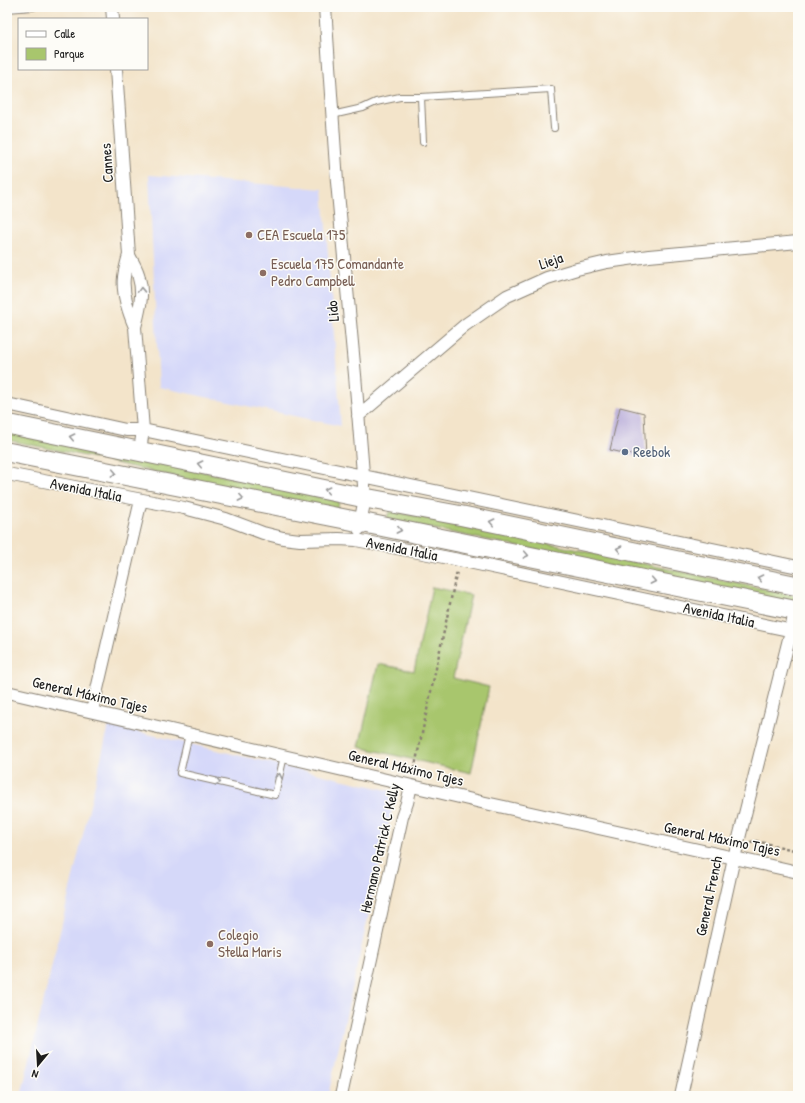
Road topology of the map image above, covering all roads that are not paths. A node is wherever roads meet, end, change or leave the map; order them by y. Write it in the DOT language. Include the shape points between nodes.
graph roads {
  1 [pos="33,7"];
  2 [pos="112,7"];
  3 [pos="326,7"];
  4 [pos="7,10"];
  5 [pos="112,18"];
  6 [pos="116,70"];
  7 [pos="422,97"];
  8 [pos="332,115"];
  9 [pos="554,128"];
  10 [pos="423,142"];
  11 [pos="798,242"];
  12 [pos="129,255"];
  13 [pos="135,327"];
  14 [pos="7,404"];
  15 [pos="358,416"];
  16 [pos="7,424"];
  17 [pos="143,430"];
  18 [pos="7,452"];
  19 [pos="140,452"];
  20 [pos="7,474"];
  21 [pos="363,477"];
  22 [pos="365,498"];
  23 [pos="141,500"];
  24 [pos="360,522"];
  25 [pos="356,540"];
  26 [pos="798,567"];
  27 [pos="798,586"];
  28 [pos="796,610"];
  29 [pos="794,631"];
  30 [pos="7,692"];
  31 [pos="92,711"];
  32 [pos="189,734"];
  33 [pos="284,756"];
  34 [pos="411,786"];
  35 [pos="734,858"];
  36 [pos="798,872"];
  37 [pos="341,1096"];
  38 [pos="681,1096"];
  1 -- 4 [label="lane"];
  2 -- 5 [label="street"];
  3 -- 8 [label="street, Lido"];
  6 -- 12 [label="street, Cannes"];
  7 -- 8 [label="lane" via="400,97"];
  7 -- 9 [label="lane" via="551,89"];
  7 -- 10 [label="lane"];
  8 -- 15 [label="street, Lido"];
  11 -- 15 [label="street, Lieja" via="608,262 547,278 507,296 465,325"];
  12 -- 13 [label="street, Cannes" via="124,278 125,295"];
  13 -- 12 [label="street, Cannes, one-way" via="141,290 139,276"];
  13 -- 17 [label="street, Cannes"];
  14 -- 17 [label="street" via="126,430"];
  15 -- 21 [label="street, Lido"];
  19 -- 16 [label="main road, one-way"];
  17 -- 19 [label="street, Cannes"];
  17 -- 21 [label="street"];
  18 -- 24 [label="main road, Avenida Italia, one-way"];
  22 -- 19 [label="main road, one-way"];
  20 -- 23 [label="street, Avenida Italia"];
  21 -- 22 [label="street, Lido"];
  21 -- 26 [label="street"];
  22 -- 24 [label="street, Lido"];
  27 -- 22 [label="main road, one-way"];
  23 -- 25 [label="street, Avenida Italia" via="191,509 283,538"];
  23 -- 31 [label="street"];
  24 -- 25 [label="street, Lido"];
  24 -- 28 [label="main road, Avenida Italia, one-way"];
  25 -- 29 [label="street, Avenida Italia"];
  28 -- 29 [label="street, General French"];
  29 -- 35 [label="street, General French"];
  30 -- 31 [label="street, General Máximo Tajes"];
  31 -- 32 [label="street, General Máximo Tajes"];
  32 -- 33 [label="street, General Máximo Tajes"];
  32 -- 33 [label="lane, one-way" via="180,773 275,795"];
  33 -- 34 [label="street, General Máximo Tajes"];
  34 -- 35 [label="street, General Máximo Tajes"];
  34 -- 37 [label="street, Hermano Patrick C Kelly" via="402,816"];
  35 -- 36 [label="street, General Máximo Tajes"];
  35 -- 38 [label="street, General French"];
}
